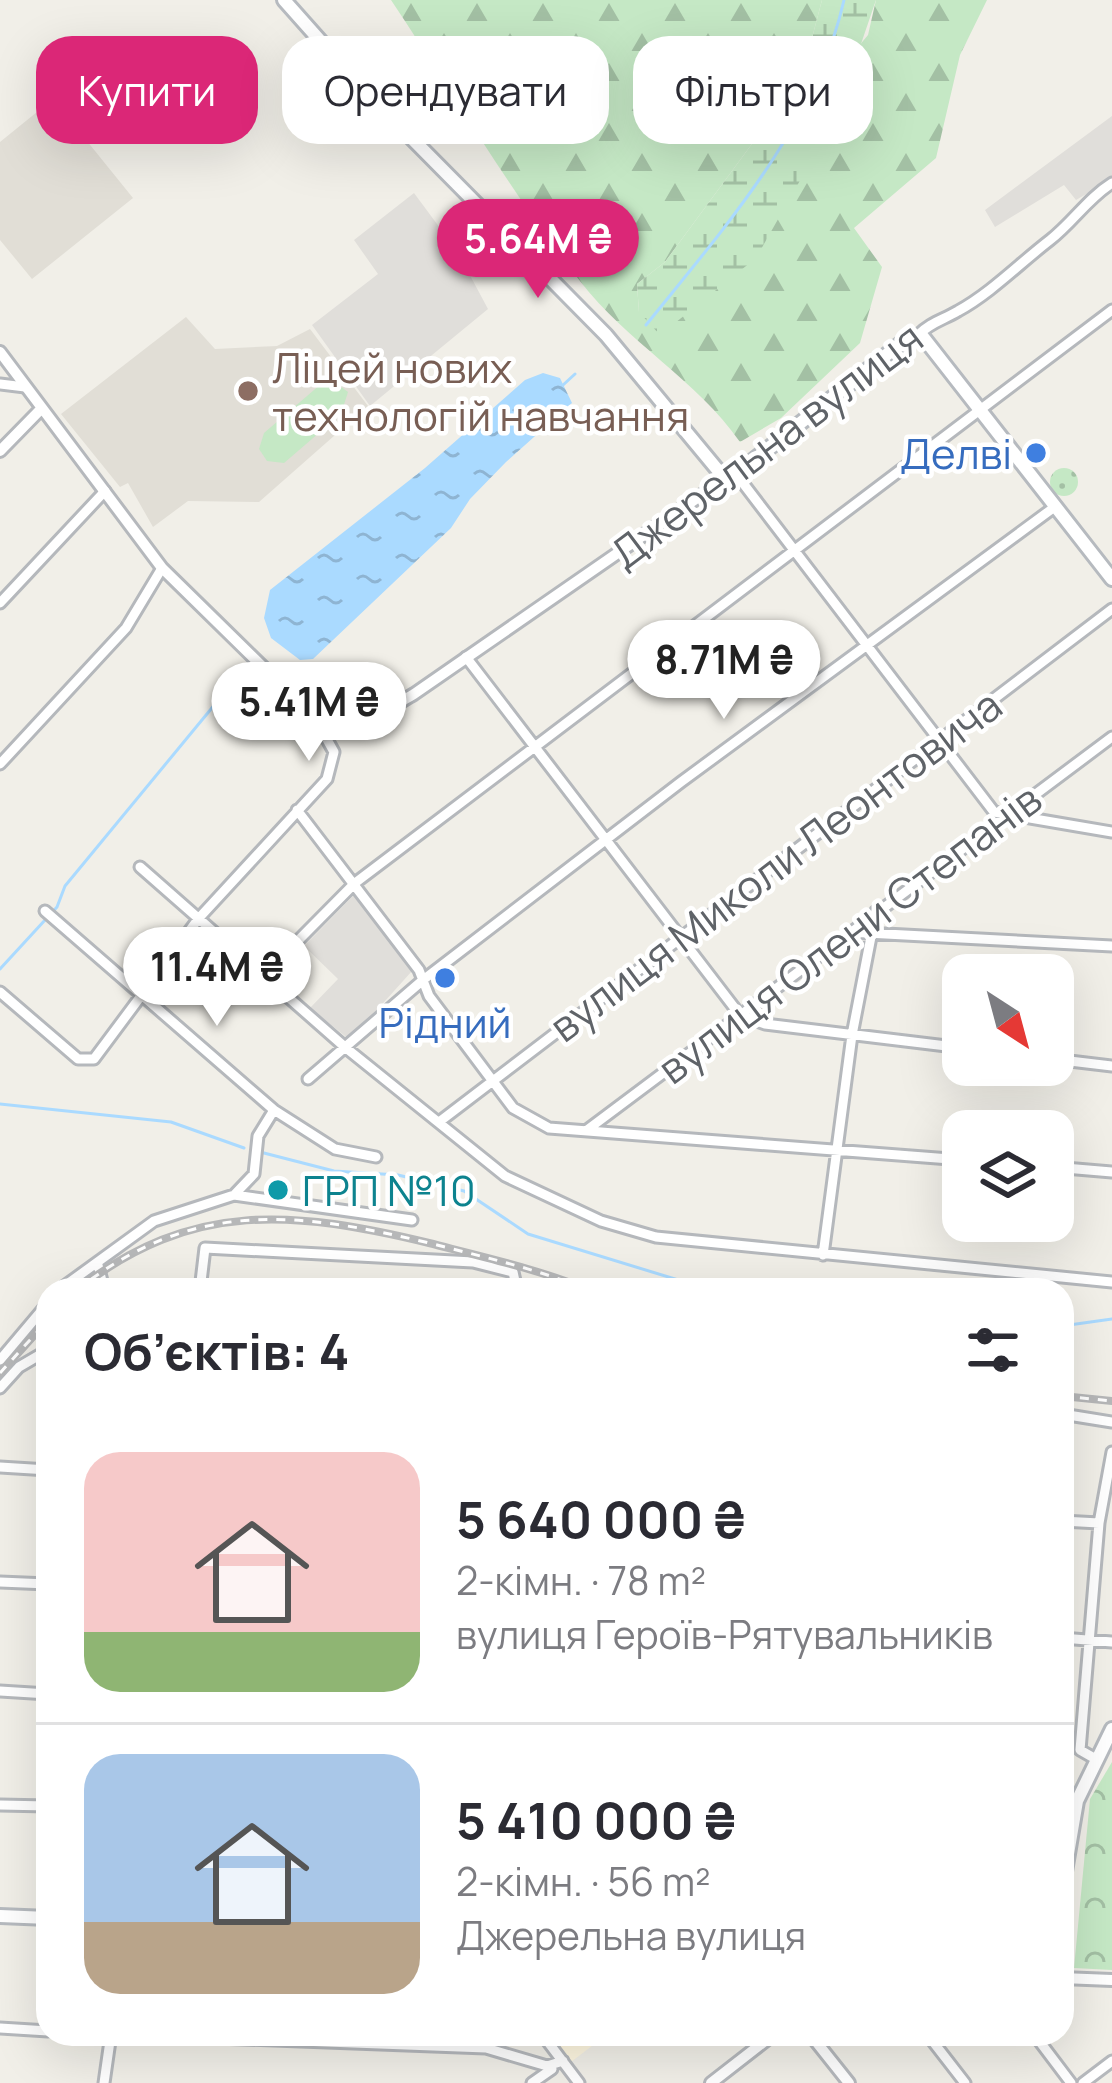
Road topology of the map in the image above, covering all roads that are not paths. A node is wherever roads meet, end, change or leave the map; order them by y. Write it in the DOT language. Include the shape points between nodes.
graph roads {
  1 [pos="284,0"];
  2 [pos="1112,182"];
  3 [pos="1112,310"];
  4 [pos="918,335"];
  5 [pos="0,352"];
  6 [pos="0,384"];
  7 [pos="25,387"];
  8 [pos="981,408"];
  9 [pos="41,409"];
  10 [pos="0,451"];
  11 [pos="733,475"];
  12 [pos="105,491"];
  13 [pos="1056,506"];
  14 [pos="795,549"];
  15 [pos="162,568"];
  16 [pos="1112,579"];
  17 [pos="0,603"];
  18 [pos="1112,609"];
  19 [pos="869,644"];
  20 [pos="466,657"];
  21 [pos="314,717"];
  22 [pos="1112,737"];
  23 [pos="940,738"];
  24 [pos="537,745"];
  25 [pos="0,764"];
  26 [pos="297,810"];
  27 [pos="1005,814"];
  28 [pos="1112,832"];
  29 [pos="608,842"];
  30 [pos="140,867"];
  31 [pos="356,884"];
  32 [pos="877,910"];
  33 [pos="50,915"];
  34 [pos="199,918"];
  35 [pos="869,930"];
  36 [pos="848,932"];
  37 [pos="680,938"];
  38 [pos="1112,946"];
  39 [pos="266,973"];
  40 [pos="423,980"];
  41 [pos="0,992"];
  42 [pos="142,994"];
  43 [pos="740,1016"];
  44 [pos="852,1035"];
  45 [pos="942,1046"];
  46 [pos="346,1048"];
  47 [pos="1074,1061"];
  48 [pos="1112,1066"];
  49 [pos="308,1079"];
  50 [pos="493,1080"];
  51 [pos="274,1110"];
  52 [pos="439,1122"];
  53 [pos="587,1130"];
  54 [pos="836,1150"];
  55 [pos="376,1157"];
  56 [pos="942,1158"];
  57 [pos="1074,1169"];
  58 [pos="1112,1172"];
  59 [pos="234,1195"];
  60 [pos="412,1220"];
  61 [pos="823,1255"];
  62 [pos="98,1265"];
  63 [pos="72,1278"];
  64 [pos="101,1278"];
  65 [pos="201,1278"];
  66 [pos="514,1278"];
  67 [pos="1069,1278"];
  68 [pos="1074,1278"];
  69 [pos="1112,1282"];
  70 [pos="36,1317"];
  71 [pos="36,1358"];
  72 [pos="0,1360"];
  73 [pos="0,1388"];
  74 [pos="1074,1416"];
  75 [pos="1112,1422"];
  76 [pos="1112,1452"];
  77 [pos="0,1467"];
  78 [pos="36,1469"];
  79 [pos="1074,1521"];
  80 [pos="1099,1522"];
  81 [pos="0,1582"];
  82 [pos="36,1584"];
  83 [pos="1074,1639"];
  84 [pos="1090,1640"];
  85 [pos="1112,1642"];
  86 [pos="0,1691"];
  87 [pos="36,1693"];
  88 [pos="1112,1729"];
  89 [pos="1074,1750"];
  90 [pos="1080,1750"];
  91 [pos="1094,1758"];
  92 [pos="0,1804"];
  93 [pos="36,1806"];
  94 [pos="1074,1816"];
  95 [pos="0,1916"];
  96 [pos="36,1918"];
  97 [pos="1074,1978"];
  98 [pos="1112,1980"];
  99 [pos="0,2028"];
  100 [pos="36,2030"];
  101 [pos="109,2046"];
  102 [pos="432,2046"];
  103 [pos="551,2046"];
  104 [pos="758,2046"];
  105 [pos="821,2046"];
  106 [pos="936,2046"];
  107 [pos="1043,2046"];
  108 [pos="562,2061"];
  109 [pos="1112,2061"];
  110 [pos="104,2083"];
  111 [pos="532,2083"];
  112 [pos="579,2083"];
  113 [pos="711,2083"];
  114 [pos="850,2083"];
  115 [pos="965,2083"];
  116 [pos="1071,2083"];
  117 [pos="1083,2083"];
  1 -- 11 [label="main road" via="607,335 712,464"];
  2 -- 4 [label="street, Джерельна вулиця" via="1063,230"];
  3 -- 8 [label="street"];
  4 -- 8 [label="main road"];
  4 -- 11 [label="main road, Джерельна вулиця"];
  5 -- 7 [label="street"];
  6 -- 7 [label="street"];
  7 -- 9 [label="street"];
  8 -- 13 [label="main road"];
  8 -- 14 [label="street"];
  9 -- 10 [label="street"];
  9 -- 12 [label="street"];
  11 -- 14 [label="street"];
  11 -- 20 [label="street, Джерельна вулиця"];
  12 -- 15 [label="street"];
  12 -- 17 [label="street"];
  13 -- 16 [label="main road"];
  13 -- 19 [label="street"];
  14 -- 19 [label="street"];
  14 -- 24 [label="street"];
  15 -- 21 [label="street"];
  15 -- 25 [label="street" via="126,628"];
  18 -- 23 [label="street, вулиця Миколи Леонтовича"];
  19 -- 23 [label="street"];
  19 -- 29 [label="street"];
  20 -- 21 [label="street, Джерельна вулиця" via="376,717 342,726"];
  20 -- 24 [label="street"];
  21 -- 26 [label="street" via="334,764"];
  22 -- 27 [label="street, вулиця Олени Степанів"];
  23 -- 27 [label="street" via="994,812"];
  23 -- 37 [label="street, вулиця Миколи Леонтовича"];
  24 -- 29 [label="street"];
  24 -- 31 [label="street"];
  26 -- 31 [label="street"];
  26 -- 34 [label="street"];
  27 -- 28 [label="street"];
  27 -- 32 [label="street, вулиця Олени Степанів"];
  29 -- 37 [label="street"];
  29 -- 40 [label="street"];
  30 -- 34 [label="street"];
  31 -- 39 [label="street"];
  31 -- 40 [label="street"];
  32 -- 35 [label="street"];
  32 -- 36 [label="street, вулиця Олени Степанів"];
  33 -- 42 [label="street"];
  34 -- 39 [label="street"];
  34 -- 42 [label="street"];
  35 -- 36 [label="street"];
  35 -- 38 [label="street"];
  35 -- 44 [label="street"];
  36 -- 43 [label="street, вулиця Олени Степанів"];
  37 -- 43 [label="street"];
  37 -- 50 [label="street, вулиця Миколи Леонтовича"];
  39 -- 46 [label="street"];
  40 -- 46 [label="street"];
  40 -- 50 [label="street"];
  41 -- 42 [label="street" via="78,1059 94,1059"];
  42 -- 51 [label="street"];
  43 -- 44 [label="street"];
  43 -- 53 [label="street, вулиця Олени Степанів"];
  44 -- 45 [label="street"];
  44 -- 54 [label="street"];
  46 -- 49 [label="street"];
  46 -- 52 [label="street"];
  47 -- 48 [label="street"];
  50 -- 52 [label="street, вулиця Миколи Леонтовича"];
  50 -- 53 [label="street" via="529,1120"];
  51 -- 55 [label="street" via="335,1149"];
  51 -- 59 [label="street" via="258,1136 254,1174"];
  52 -- 61 [label="street" via="506,1176 601,1221 656,1237"];
  53 -- 54 [label="street"];
  54 -- 56 [label="street"];
  54 -- 61 [label="street"];
  57 -- 58 [label="street"];
  59 -- 60 [label="street"];
  59 -- 62 [label="street" via="154,1221"];
  61 -- 67 [label="street"];
  62 -- 63 [label="street"];
  62 -- 64 [label="street"];
  65 -- 66 [label="street" via="205,1248 472,1262"];
  68 -- 69 [label="street"];
  70 -- 72 [label="street"];
  71 -- 73 [label="street"];
  74 -- 75 [label="street"];
  76 -- 80 [label="street"];
  77 -- 78 [label="street"];
  79 -- 80 [label="street"];
  80 -- 84 [label="street"];
  81 -- 82 [label="street"];
  83 -- 84 [label="street"];
  84 -- 85 [label="street"];
  84 -- 90 [label="street"];
  86 -- 87 [label="street"];
  88 -- 91 [label="main road"];
  89 -- 90 [label="street"];
  90 -- 91 [label="street"];
  91 -- 94 [label="main road"];
  92 -- 93 [label="street"];
  95 -- 96 [label="main road"];
  97 -- 98 [label="street"];
  99 -- 100 [label="street"];
  101 -- 110 [label="street"];
  102 -- 108 [label="street" via="486,2048 547,2066"];
  103 -- 108 [label="street"];
  104 -- 113 [label="street"];
  105 -- 114 [label="street"];
  106 -- 115 [label="street"];
  107 -- 116 [label="street"];
  108 -- 111 [label="street"];
  108 -- 112 [label="street"];
  109 -- 117 [label="street"];
}
